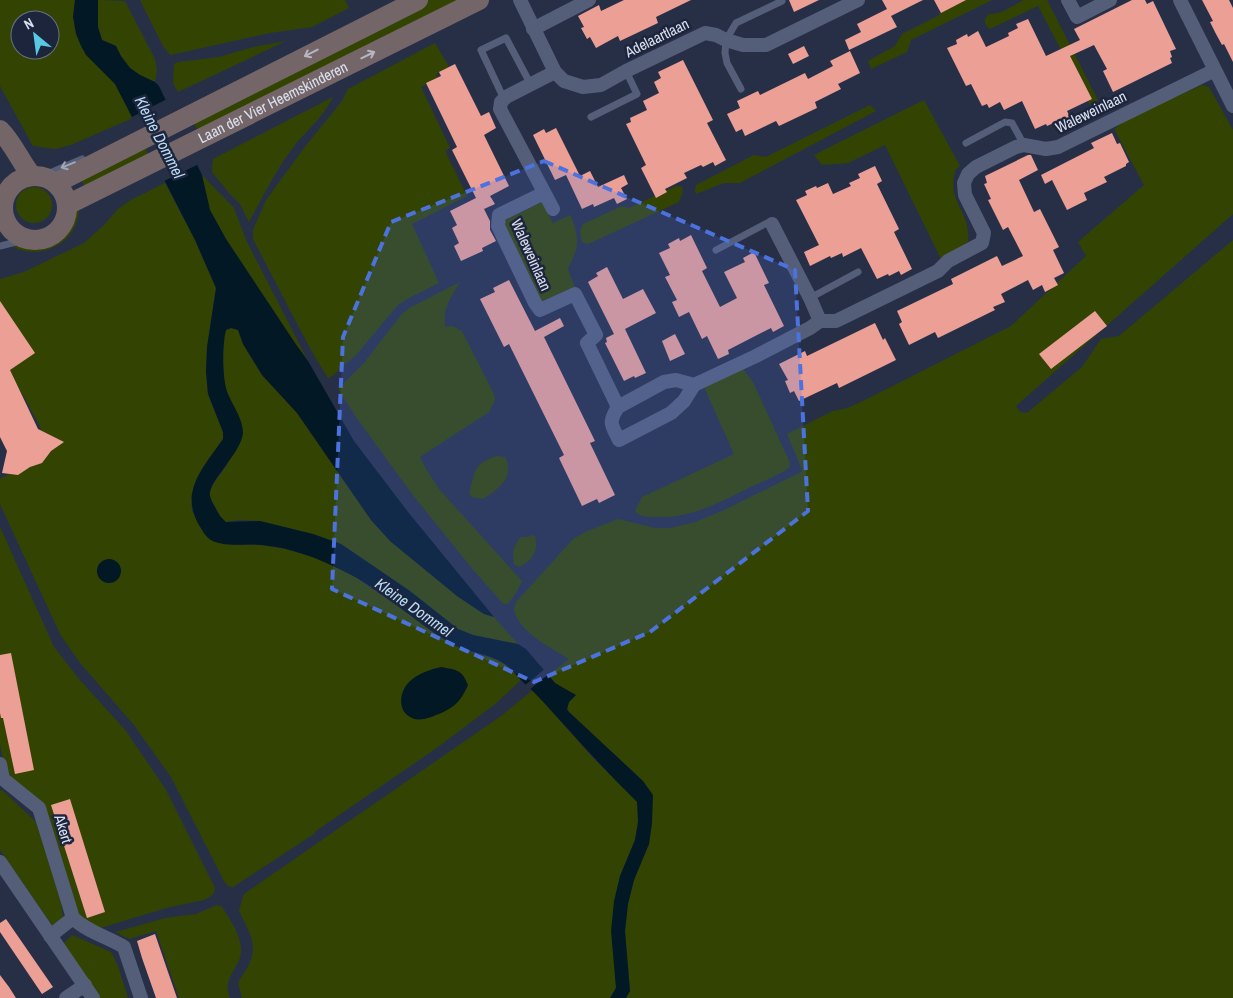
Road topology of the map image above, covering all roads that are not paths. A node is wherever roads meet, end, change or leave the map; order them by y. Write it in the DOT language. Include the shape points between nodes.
graph roads {
  1 [pos="418,0"];
  2 [pos="479,0"];
  3 [pos="520,0"];
  4 [pos="589,0"];
  5 [pos="858,0"];
  6 [pos="1068,0"];
  7 [pos="1110,0"];
  8 [pos="1180,0"];
  9 [pos="782,1"];
  10 [pos="533,29"];
  11 [pos="726,40"];
  12 [pos="1215,70"];
  13 [pos="626,71"];
  14 [pos="554,72"];
  15 [pos="531,85"];
  16 [pos="741,89"];
  17 [pos="504,99"];
  18 [pos="1233,106"];
  19 [pos="592,117"];
  20 [pos="0,130"];
  21 [pos="966,143"];
  22 [pos="128,145"];
  23 [pos="1024,145"];
  24 [pos="0,149"];
  25 [pos="96,154"];
  26 [pos="87,158"];
  27 [pos="43,178"];
  28 [pos="11,186"];
  29 [pos="544,193"];
  30 [pos="67,205"];
  31 [pos="1,208"];
  32 [pos="553,209"];
  33 [pos="772,224"];
  34 [pos="10,238"];
  35 [pos="716,250"];
  36 [pos="858,272"];
  37 [pos="810,298"];
  38 [pos="820,321"];
  39 [pos="694,384"];
  40 [pos="618,407"];
  41 [pos="0,764"];
  42 [pos="0,862"];
  43 [pos="5,880"];
  44 [pos="73,918"];
  45 [pos="50,936"];
  46 [pos="84,985"];
  47 [pos="66,998"];
  48 [pos="93,998"];
  49 [pos="141,998"];
  1 -- 22 [label="street, Laan der Vier Heemskinderen, one-way"];
  30 -- 2 [label="street, Laan der Vier Heemskinderen, one-way"];
  3 -- 10 [label="street"];
  4 -- 10 [label="street"];
  5 -- 11 [label="street, Adelaartlaan" via="766,45 743,45"];
  6 -- 7 [label="street" via="1077,17"];
  8 -- 12 [label="street"];
  9 -- 11 [label="lane" via="736,23"];
  10 -- 14 [label="street"];
  11 -- 13 [label="street, Adelaartlaan" via="716,34 705,33"];
  11 -- 16 [label="lane" via="727,63"];
  12 -- 18 [label="street"];
  12 -- 23 [label="street, Waleweinlaan" via="1058,147 1046,149"];
  13 -- 14 [label="street, Adelaartlaan" via="601,86 583,87 564,81"];
  13 -- 19 [label="lane" via="636,94"];
  14 -- 15 [label="street"];
  15 -- 17 [label="street"];
  15 -- 17 [label="lane" via="506,38 481,50"];
  17 -- 29 [label="street" via="500,109"];
  20 -- 27 [label="street" via="20,161"];
  21 -- 23 [label="lane" via="1005,122 1012,123"];
  22 -- 25 [label="lane, Laan der Vier Heemskinderen"];
  22 -- 27 [label="street, Laan der Vier Heemskinderen" via="72,176"];
  23 -- 38 [label="street, Waleweinlaan" via="976,166 968,174 964,184 965,196 984,233 982,243 948,261 938,271 836,321"];
  24 -- 28 [label="street" via="8,167"];
  26 -- 27 [label="lane, one-way"];
  27 -- 28 [label="street" via="21,178"];
  27 -- 30 [label="street" via="62,191"];
  28 -- 31 [label="street"];
  29 -- 32 [label="street"];
  29 -- 40 [label="street, Waleweinlaan" via="499,215 498,226 540,310 575,294 596,334 587,343"];
  30 -- 34 [label="street" via="65,218 47,237 38,240"];
  31 -- 34 [label="street"];
  33 -- 35 [label="lane"];
  33 -- 37 [label="street"];
  36 -- 37 [label="lane"];
  37 -- 38 [label="street"];
  38 -- 39 [label="street, Waleweinlaan" via="756,356"];
  39 -- 40 [label="street" via="676,380 664,382"];
  39 -- 40 [label="street" via="684,401 671,413 619,440 611,423"];
  41 -- 44 [label="street, Akert" via="3,779 39,808"];
  42 -- 43 [label="street"];
  43 -- 45 [label="street"];
  44 -- 45 [label="street"];
  44 -- 49 [label="street" via="82,927 124,947"];
  45 -- 46 [label="street"];
  46 -- 47 [label="street"];
  46 -- 48 [label="street"];
}
